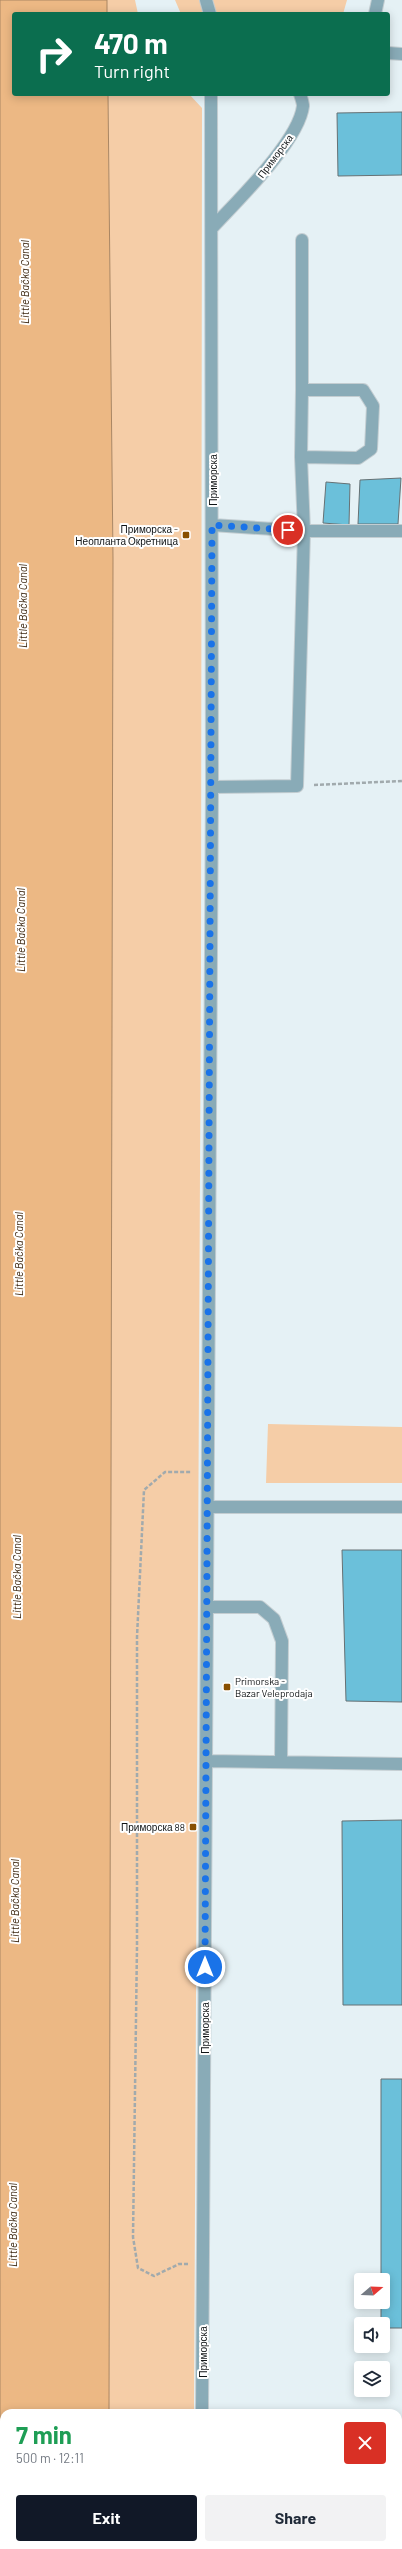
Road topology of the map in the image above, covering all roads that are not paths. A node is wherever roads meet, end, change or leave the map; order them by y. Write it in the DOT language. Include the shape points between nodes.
graph roads {
  1 [pos="206,0"];
  2 [pos="378,0"];
  3 [pos="209,12"];
  4 [pos="375,12"];
  5 [pos="390,52"];
  6 [pos="402,54"];
  7 [pos="212,96"];
  8 [pos="300,96"];
  9 [pos="213,227"];
  10 [pos="302,240"];
  11 [pos="302,390"];
  12 [pos="301,458"];
  13 [pos="212,525"];
  14 [pos="304,531"];
  15 [pos="402,531"];
  16 [pos="212,787"];
  17 [pos="209,1507"];
  18 [pos="402,1507"];
  19 [pos="208,1607"];
  20 [pos="207,1761"];
  21 [pos="281,1762"];
  22 [pos="402,1764"];
  23 [pos="202,2409"];
  1 -- 3 [label="street"];
  2 -- 4 [label="street"];
  5 -- 6 [label="street"];
  7 -- 9 [label="street, Приморска"];
  8 -- 9 [label="street, Приморска" via="303,106 292,136 251,187"];
  9 -- 13 [label="street, Приморска"];
  10 -- 11 [label="street"];
  11 -- 12 [label="street"];
  11 -- 12 [label="street" via="363,390 374,406 371,450 358,458"];
  12 -- 14 [label="street"];
  13 -- 14 [label="street"];
  13 -- 16 [label="street, Приморска"];
  14 -- 15 [label="street"];
  14 -- 16 [label="street" via="297,786"];
  16 -- 17 [label="street, Приморска"];
  17 -- 18 [label="street"];
  17 -- 19 [label="street, Приморска"];
  19 -- 20 [label="street, Приморска"];
  19 -- 21 [label="street" via="260,1607 274,1619 282,1640"];
  20 -- 21 [label="street"];
  20 -- 23 [label="street, Приморска"];
  21 -- 22 [label="street"];
}
